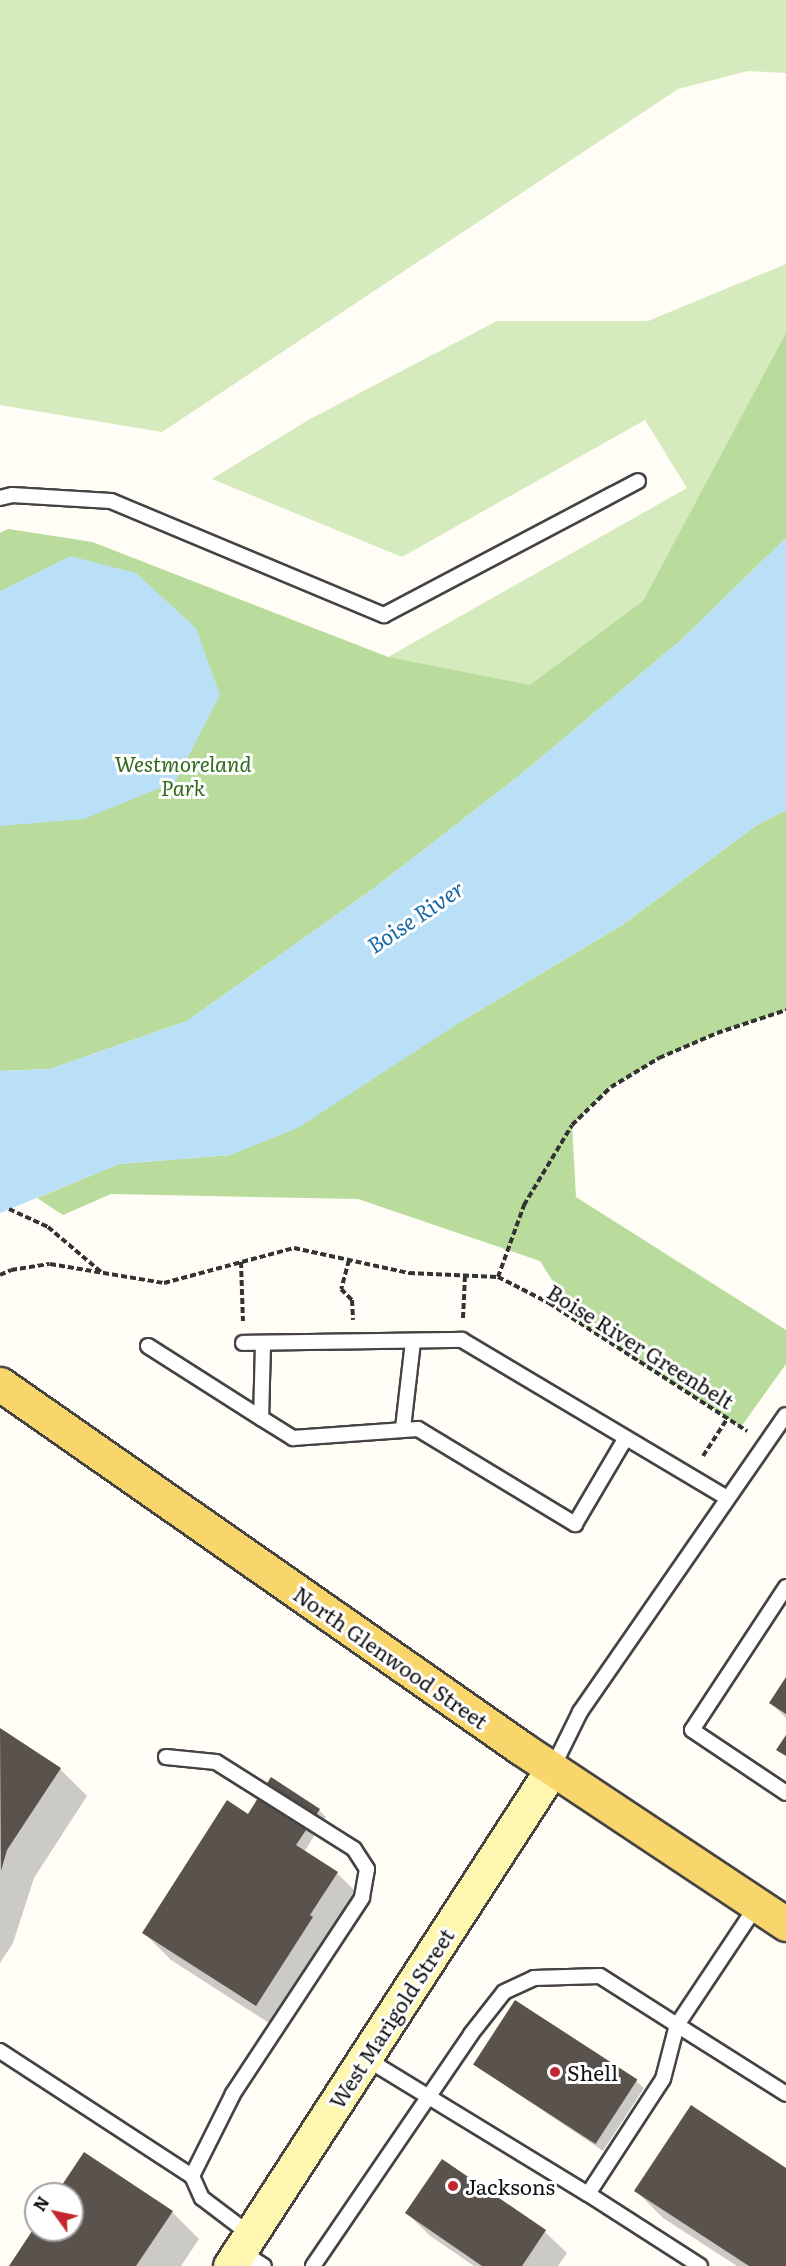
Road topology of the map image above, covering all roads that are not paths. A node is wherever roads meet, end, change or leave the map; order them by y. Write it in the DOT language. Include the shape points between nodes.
graph roads {
  1 [pos="638,481"];
  2 [pos="0,498"];
  3 [pos="413,1342"];
  4 [pos="243,1343"];
  5 [pos="263,1344"];
  6 [pos="148,1346"];
  7 [pos="0,1384"];
  8 [pos="786,1415"];
  9 [pos="261,1419"];
  10 [pos="403,1428"];
  11 [pos="625,1438"];
  12 [pos="728,1498"];
  13 [pos="786,1587"];
  14 [pos="166,1757"];
  15 [pos="552,1769"];
  16 [pos="786,1793"];
  17 [pos="757,1905"];
  18 [pos="786,1924"];
  19 [pos="677,2025"];
  20 [pos="0,2050"];
  21 [pos="365,2058"];
  22 [pos="786,2094"];
  23 [pos="429,2096"];
  24 [pos="192,2176"];
  25 [pos="588,2194"];
  26 [pos="246,2254"];
  27 [pos="313,2266"];
  28 [pos="700,2266"];
  1 -- 2 [label="lane" via="384,615 111,501 12,495"];
  3 -- 5 [label="lane"];
  3 -- 10 [label="lane"];
  3 -- 11 [label="lane" via="462,1340"];
  4 -- 5 [label="lane"];
  5 -- 9 [label="lane"];
  6 -- 9 [label="lane"];
  7 -- 15 [label="main road, North Glenwood Street"];
  8 -- 12 [label="lane"];
  9 -- 10 [label="lane" via="294,1438"];
  10 -- 11 [label="lane" via="418,1428 575,1524"];
  11 -- 12 [label="lane"];
  12 -- 15 [label="lane" via="580,1712"];
  13 -- 16 [label="lane" via="692,1730"];
  14 -- 24 [label="lane" via="216,1762 354,1849 367,1869 362,1898 233,2094"];
  15 -- 17 [label="main road, North Glenwood Street"];
  15 -- 21 [label="street, West Marigold Street"];
  17 -- 18 [label="main road, North Glenwood Street"];
  17 -- 19 [label="lane"];
  19 -- 22 [label="lane"];
  19 -- 23 [label="lane" via="600,1976 534,1978 504,1992"];
  19 -- 25 [label="lane" via="663,2079"];
  20 -- 24 [label="lane"];
  21 -- 23 [label="lane"];
  21 -- 26 [label="street, West Marigold Street"];
  23 -- 25 [label="lane"];
  23 -- 27 [label="lane"];
  24 -- 26 [label="lane" via="202,2198"];
  25 -- 28 [label="lane"];
}
